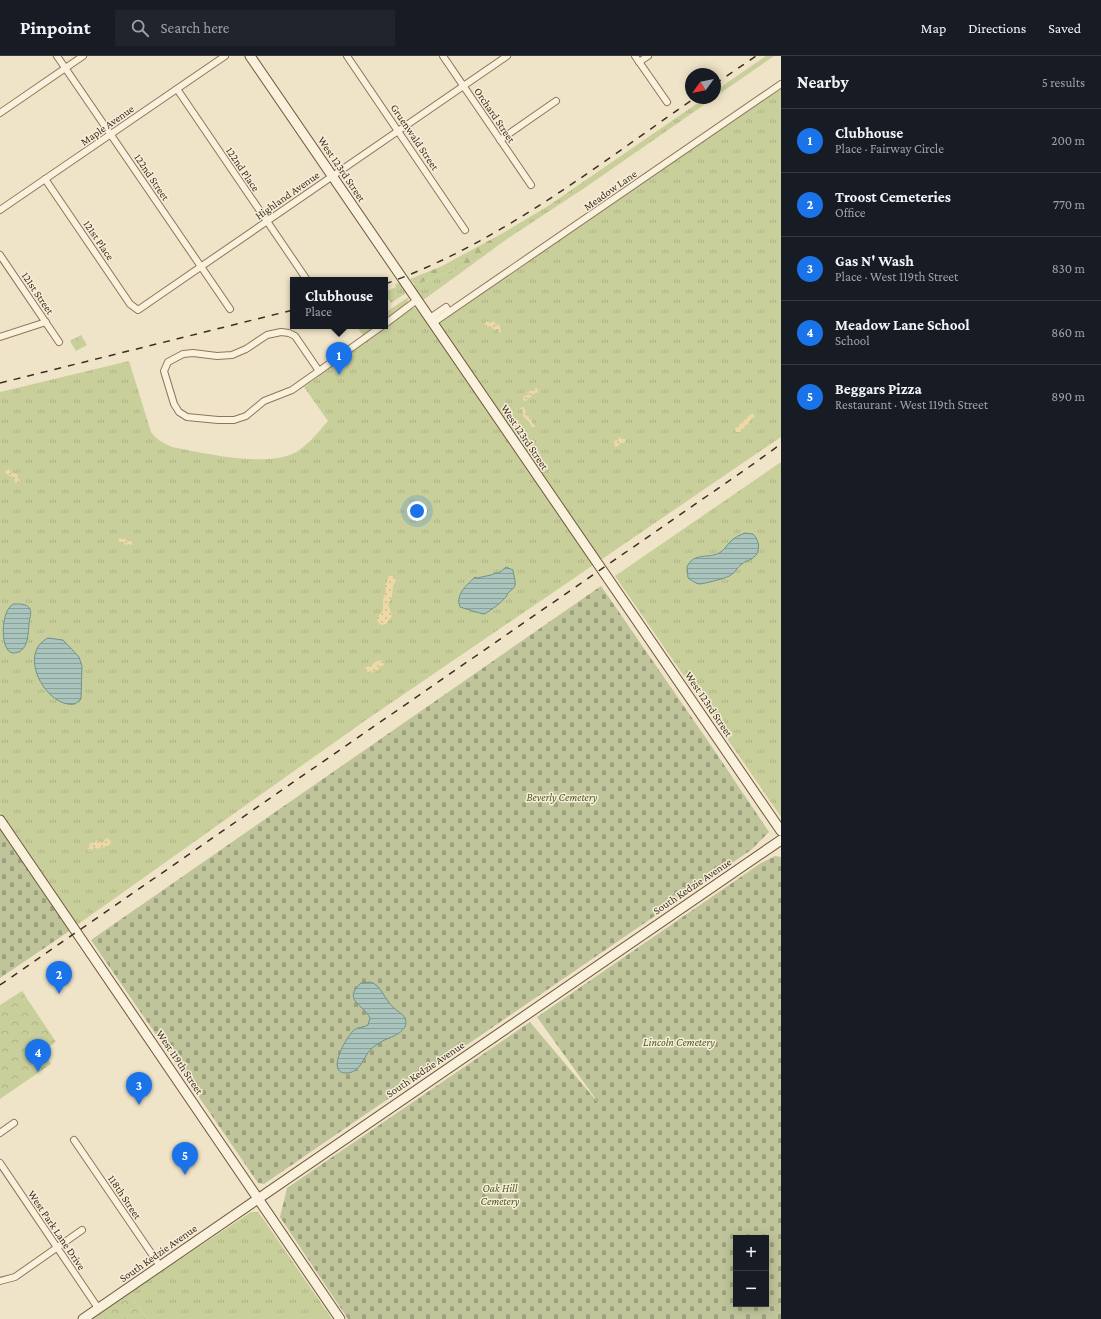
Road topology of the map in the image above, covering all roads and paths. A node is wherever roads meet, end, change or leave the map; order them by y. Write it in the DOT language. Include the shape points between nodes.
graph roads {
  1 [pos="57,56"];
  2 [pos="83,56"];
  3 [pos="225,56"];
  4 [pos="250,56"];
  5 [pos="347,56"];
  6 [pos="443,56"];
  7 [pos="507,56"];
  8 [pos="635,56"];
  9 [pos="648,56"];
  10 [pos="639,62"];
  11 [pos="65,68"];
  12 [pos="781,84"];
  13 [pos="463,86"];
  14 [pos="176,89"];
  15 [pos="556,101"];
  16 [pos="667,102"];
  17 [pos="0,113"];
  18 [pos="398,131"];
  19 [pos="111,134"];
  20 [pos="500,140"];
  21 [pos="332,176"];
  22 [pos="45,179"];
  23 [pos="531,185"];
  24 [pos="0,210"];
  25 [pos="267,222"];
  26 [pos="465,230"];
  27 [pos="0,255"];
  28 [pos="201,267"];
  29 [pos="305,277"];
  30 [pos="417,300"];
  31 [pos="230,309"];
  32 [pos="138,310"];
  33 [pos="431,321"];
  34 [pos="46,322"];
  35 [pos="388,322"];
  36 [pos="378,329"];
  37 [pos="0,337"];
  38 [pos="59,342"];
  39 [pos="319,371"];
  40 [pos="0,820"];
  41 [pos="781,831"];
  42 [pos="781,840"];
  43 [pos="14,1123"];
  44 [pos="0,1133"];
  45 [pos="74,1140"];
  46 [pos="0,1163"];
  47 [pos="258,1198"];
  48 [pos="82,1230"];
  49 [pos="57,1248"];
  50 [pos="160,1266"];
  51 [pos="0,1281"];
  52 [pos="98,1308"];
  53 [pos="83,1319"];
  54 [pos="340,1319"];
  1 -- 11 [label="street, 122nd Street"];
  2 -- 11 [label="street"];
  3 -- 14 [label="street, Maple Avenue"];
  4 -- 21 [label="street, West 123rd Street"];
  5 -- 18 [label="street, Gruenwald Street"];
  6 -- 13 [label="street, Orchard Street"];
  7 -- 13 [label="street, Highland Avenue"];
  8 -- 10 [label="street"];
  9 -- 10 [label="street"];
  10 -- 16 [label="street"];
  11 -- 17 [label="street"];
  11 -- 19 [label="street, 122nd Street"];
  12 -- 33 [label="street, Meadow Lane"];
  13 -- 18 [label="street, Highland Avenue"];
  13 -- 20 [label="street, Orchard Street"];
  14 -- 19 [label="street, Maple Avenue"];
  14 -- 25 [label="street, 122nd Place"];
  15 -- 20 [label="street"];
  18 -- 21 [label="street, Highland Avenue"];
  18 -- 26 [label="street, Gruenwald Street"];
  19 -- 22 [label="street, Maple Avenue"];
  19 -- 28 [label="street, 122nd Street"];
  20 -- 23 [label="street, Orchard Street"];
  21 -- 25 [label="street, Highland Avenue"];
  21 -- 30 [label="street, West 123rd Street"];
  22 -- 24 [label="street, Maple Avenue"];
  22 -- 32 [label="street, 121st Place" via="130,304"];
  25 -- 28 [label="street, Highland Avenue"];
  25 -- 29 [label="street, 122nd Place"];
  27 -- 34 [label="street, 121st Street"];
  28 -- 31 [label="street, 122nd Street"];
  28 -- 32 [label="street, Highland Avenue"];
  30 -- 33 [label="street, West 123rd Street"];
  30 -- 35 [label="street"];
  33 -- 41 [label="street, West 123rd Street"];
  34 -- 37 [label="street"];
  34 -- 38 [label="street, 121st Street"];
  36 -- 39 [label="street"];
  39 -- 39 [label="street" via="292,390 264,401 246,416 227,421 188,417 179,412 164,371 168,362 183,354 232,355 267,335 281,332 295,336"];
  40 -- 47 [label="street, West 119th Street"];
  42 -- 47 [label="street, South Kedzie Avenue"];
  43 -- 44 [label="street"];
  45 -- 50 [label="street, 118th Street"];
  46 -- 49 [label="street, West Park Lane Drive"];
  47 -- 50 [label="street, South Kedzie Avenue"];
  47 -- 54 [label="street, West 119th Street"];
  48 -- 49 [label="street"];
  49 -- 51 [label="street" via="15,1277"];
  49 -- 52 [label="street, West Park Lane Drive"];
  50 -- 52 [label="street, South Kedzie Avenue"];
  52 -- 53 [label="street, South Kedzie Avenue"];
}
